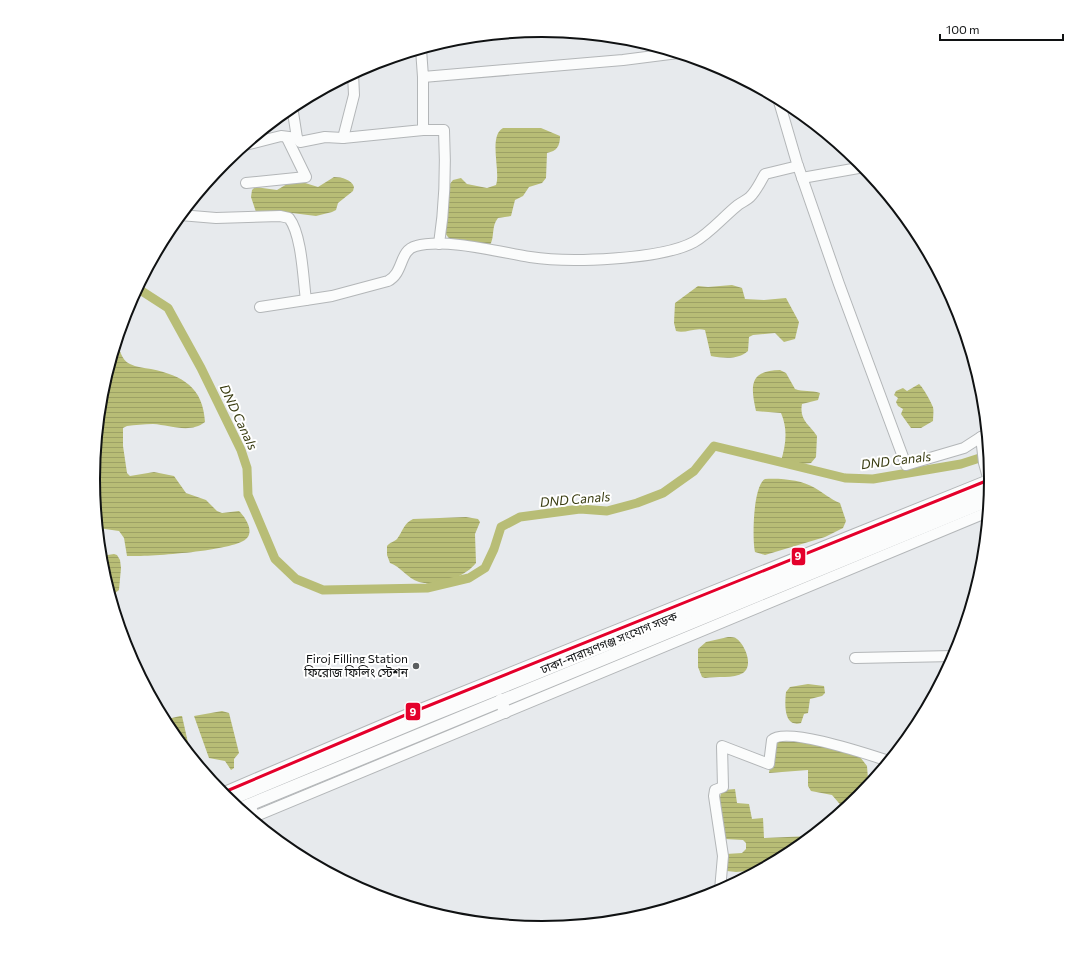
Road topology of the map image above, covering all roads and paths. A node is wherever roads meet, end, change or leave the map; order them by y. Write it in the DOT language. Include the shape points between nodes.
graph roads {
  1 [pos="421,54"];
  2 [pos="665,55"];
  3 [pos="423,77"];
  4 [pos="353,80"];
  5 [pos="780,106"];
  6 [pos="293,113"];
  7 [pos="423,130"];
  8 [pos="287,138"];
  9 [pos="297,138"];
  10 [pos="343,138"];
  11 [pos="257,142"];
  12 [pos="798,166"];
  13 [pos="857,168"];
  14 [pos="802,178"];
  15 [pos="246,183"];
  16 [pos="187,216"];
  17 [pos="439,244"];
  18 [pos="306,300"];
  19 [pos="260,307"];
  20 [pos="982,440"];
  21 [pos="984,486"];
  22 [pos="984,486"];
  23 [pos="983,502"];
  24 [pos="982,514"];
  25 [pos="744,596"];
  26 [pos="709,610"];
  27 [pos="946,656"];
  28 [pos="855,658"];
  29 [pos="501,700"];
  30 [pos="506,712"];
  31 [pos="883,759"];
  32 [pos="287,771"];
  33 [pos="336,775"];
  34 [pos="228,791"];
  35 [pos="235,797"];
  36 [pos="246,806"];
  37 [pos="256,816"];
  38 [pos="721,883"];
  1 -- 3 [label="street"];
  2 -- 3 [label="street"];
  3 -- 7 [label="street"];
  4 -- 10 [label="street" via="354,95"];
  5 -- 12 [label="street"];
  6 -- 9 [label="street"];
  7 -- 10 [label="street"];
  7 -- 17 [label="street" via="444,130 446,163"];
  8 -- 9 [label="street"];
  8 -- 11 [label="street" via="281,136"];
  8 -- 15 [label="street" via="306,177"];
  9 -- 10 [label="street" via="300,142 325,137"];
  12 -- 14 [label="street"];
  12 -- 17 [label="street" via="765,174 749,198 694,242 670,250 604,259 556,260"];
  13 -- 14 [label="street"];
  14 -- 20 [label="street" via="906,465 964,448"];
  16 -- 18 [label="street" via="289,218 297,242"];
  17 -- 18 [label="street" via="415,246 407,251 395,278 388,282"];
  18 -- 19 [label="street"];
  21 -- 25 [label="main road, ঢাকা-নারায়ণগঞ্জ সংযোগ সড়ক"];
  22 -- 26 [label="street"];
  23 -- 25 [label="main road, ঢাকা-নারায়ণগঞ্জ সংযোগ সড়ক"];
  24 -- 26 [label="street"];
  25 -- 26 [label="main road, ঢাকা-নারায়ণগঞ্জ সংযোগ সড়ক"];
  26 -- 29 [label="main road, ঢাকা-নারায়ণগঞ্জ সংযোগ সড়ক"];
  26 -- 30 [label="street"];
  26 -- 32 [label="main road, ঢাকা-নারায়ণগঞ্জ সংযোগ সড়ক" via="488,687"];
  27 -- 28 [label="street"];
  29 -- 30 [label="main road"];
  29 -- 33 [label="main road, ঢাকা-নারায়ণগঞ্জ সংযোগ সড়ক"];
  30 -- 33 [label="street"];
  31 -- 38 [label="street" via="821,740 779,736 772,740 769,764 722,746 723,787 715,790 714,796 723,856"];
  32 -- 34 [label="street"];
  32 -- 35 [label="main road, ঢাকা-নারায়ণগঞ্জ সংযোগ সড়ক"];
  33 -- 36 [label="main road, ঢাকা-নারায়ণগঞ্জ সংযোগ সড়ক"];
  33 -- 37 [label="street"];
}
